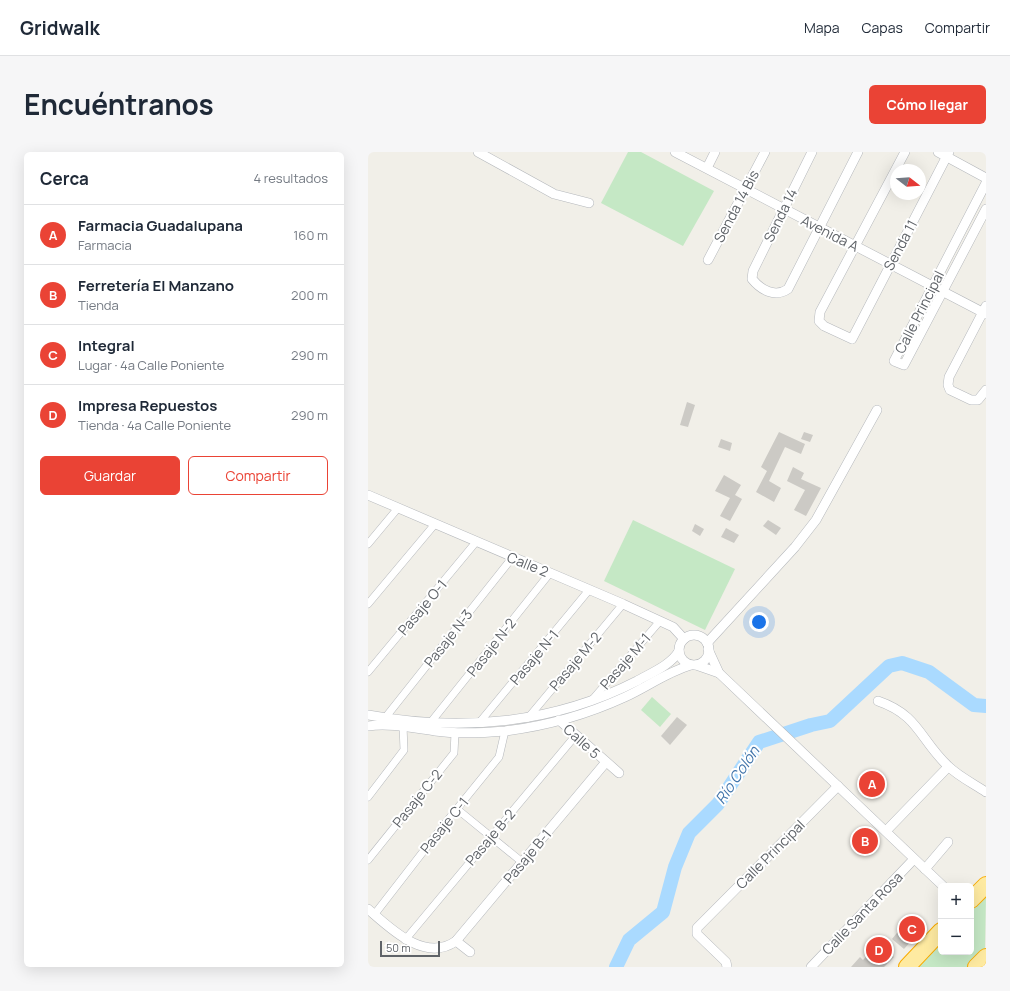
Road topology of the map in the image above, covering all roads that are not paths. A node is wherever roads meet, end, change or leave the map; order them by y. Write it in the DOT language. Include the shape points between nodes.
graph roads {
  1 [pos="478,152"];
  2 [pos="675,152"];
  3 [pos="715,152"];
  4 [pos="765,152"];
  5 [pos="812,152"];
  6 [pos="858,152"];
  7 [pos="905,152"];
  8 [pos="938,152"];
  9 [pos="948,154"];
  10 [pos="707,168"];
  11 [pos="986,178"];
  12 [pos="986,183"];
  13 [pos="746,189"];
  14 [pos="589,202"];
  15 [pos="783,209"];
  16 [pos="986,209"];
  17 [pos="819,228"];
  18 [pos="856,246"];
  19 [pos="708,260"];
  20 [pos="890,265"];
  21 [pos="932,286"];
  22 [pos="942,291"];
  23 [pos="985,311"];
  24 [pos="986,390"];
  25 [pos="877,410"];
  26 [pos="368,495"];
  27 [pos="398,508"];
  28 [pos="435,524"];
  29 [pos="476,542"];
  30 [pos="368,544"];
  31 [pos="512,558"];
  32 [pos="550,573"];
  33 [pos="589,590"];
  34 [pos="368,604"];
  35 [pos="623,604"];
  36 [pos="660,621"];
  37 [pos="684,639"];
  38 [pos="708,646"];
  39 [pos="679,652"];
  40 [pos="694,665"];
  41 [pos="368,672"];
  42 [pos="719,673"];
  43 [pos="878,700"];
  44 [pos="591,701"];
  45 [pos="368,715"];
  46 [pos="385,718"];
  47 [pos="528,718"];
  48 [pos="559,720"];
  49 [pos="431,722"];
  50 [pos="479,723"];
  51 [pos="368,726"];
  52 [pos="403,726"];
  53 [pos="505,731"];
  54 [pos="455,733"];
  55 [pos="576,735"];
  56 [pos="606,762"];
  57 [pos="948,767"];
  58 [pos="619,773"];
  59 [pos="838,786"];
  60 [pos="986,792"];
  61 [pos="368,797"];
  62 [pos="457,809"];
  63 [pos="886,831"];
  64 [pos="490,836"];
  65 [pos="948,842"];
  66 [pos="914,859"];
  67 [pos="368,860"];
  68 [pos="522,862"];
  69 [pos="925,869"];
  70 [pos="940,883"];
  71 [pos="985,886"];
  72 [pos="974,897"];
  73 [pos="371,912"];
  74 [pos="938,934"];
  75 [pos="405,940"];
  76 [pos="456,942"];
  77 [pos="470,952"];
  78 [pos="986,957"];
  79 [pos="727,967"];
  80 [pos="811,967"];
  81 [pos="907,967"];
  82 [pos="976,967"];
  1 -- 14 [label="street" via="554,194"];
  2 -- 10 [label="street, Avenida A"];
  3 -- 10 [label="street"];
  4 -- 13 [label="street, Senda 14 Bis"];
  5 -- 15 [label="street, Senda 14"];
  6 -- 17 [label="street"];
  7 -- 18 [label="street"];
  8 -- 9 [label="street"];
  9 -- 11 [label="street"];
  9 -- 20 [label="street, Senda 11"];
  10 -- 13 [label="street, Avenida A"];
  12 -- 21 [label="street, Calle Principal"];
  13 -- 15 [label="street, Avenida A"];
  13 -- 19 [label="street, Senda 14 Bis"];
  15 -- 17 [label="street, Avenida A"];
  15 -- 17 [label="street, Senda 14" via="753,271 752,279 773,294 781,294 788,289"];
  16 -- 22 [label="street, Calle Principal"];
  17 -- 18 [label="street, Avenida A"];
  18 -- 20 [label="street, Avenida A"];
  18 -- 20 [label="street, Senda 11" via="820,312 819,321 824,326 852,339"];
  20 -- 21 [label="street, Avenida A"];
  21 -- 22 [label="street, Avenida A"];
  21 -- 22 [label="street, Calle Principal" via="894,361 904,365"];
  22 -- 23 [label="street, Avenida A"];
  23 -- 24 [label="street" via="948,384 950,390 971,400 978,400"];
  25 -- 38 [label="street" via="816,520 796,547"];
  26 -- 27 [label="street, Calle 2"];
  27 -- 28 [label="street, Calle 2"];
  27 -- 30 [label="street"];
  28 -- 29 [label="street, Calle 2"];
  28 -- 34 [label="street"];
  29 -- 31 [label="street, Calle 2"];
  29 -- 41 [label="street, Pasaje O-1"];
  31 -- 32 [label="street, Calle 2"];
  31 -- 46 [label="street, Pasaje N-3"];
  32 -- 33 [label="street, Calle 2"];
  32 -- 49 [label="street, Pasaje N-2"];
  33 -- 35 [label="street, Calle 2"];
  33 -- 50 [label="street, Pasaje N-1"];
  35 -- 36 [label="street, Calle 2"];
  35 -- 47 [label="street, Pasaje M-2"];
  36 -- 37 [label="street, Calle 2" via="673,627"];
  36 -- 44 [label="street, Pasaje M-1"];
  37 -- 38 [label="street" via="694,636 704,639"];
  37 -- 39 [label="street"];
  38 -- 40 [label="street" via="706,659"];
  38 -- 42 [label="street"];
  39 -- 40 [label="street" via="683,660"];
  39 -- 44 [label="street" via="676,658 649,674"];
  40 -- 42 [label="street"];
  40 -- 48 [label="street" via="678,669 624,698"];
  42 -- 59 [label="street"];
  43 -- 57 [label="street" via="904,713"];
  44 -- 47 [label="street"];
  45 -- 46 [label="street"];
  46 -- 49 [label="street"];
  47 -- 50 [label="street"];
  48 -- 53 [label="street"];
  48 -- 55 [label="street, Calle 5"];
  49 -- 50 [label="street"];
  51 -- 52 [label="street"];
  52 -- 54 [label="street"];
  52 -- 61 [label="street" via="404,750"];
  53 -- 54 [label="street"];
  53 -- 62 [label="street, Pasaje C-1" via="499,757"];
  54 -- 67 [label="street, Pasaje C-2" via="454,753"];
  55 -- 56 [label="street, Calle 5"];
  55 -- 64 [label="street, Pasaje B-2"];
  56 -- 58 [label="street, Calle 5"];
  56 -- 68 [label="street, Pasaje B-1"];
  57 -- 60 [label="street"];
  57 -- 63 [label="street"];
  59 -- 63 [label="street"];
  59 -- 79 [label="street, Calle Principal" via="697,928 697,934 726,962"];
  62 -- 64 [label="street"];
  62 -- 73 [label="street, Pasaje C-1"];
  63 -- 66 [label="street"];
  64 -- 68 [label="street"];
  64 -- 75 [label="street, Pasaje B-2"];
  65 -- 69 [label="street"];
  66 -- 69 [label="street"];
  66 -- 80 [label="street, Calle Santa Rosa"];
  68 -- 76 [label="street, Pasaje B-1"];
  69 -- 70 [label="street"];
  71 -- 72 [label="highway"];
  73 -- 75 [label="street"];
  74 -- 81 [label="highway"];
  75 -- 76 [label="street, Pasaje B-1" via="427,947 447,948"];
  76 -- 77 [label="street"];
  78 -- 82 [label="highway"];
}
